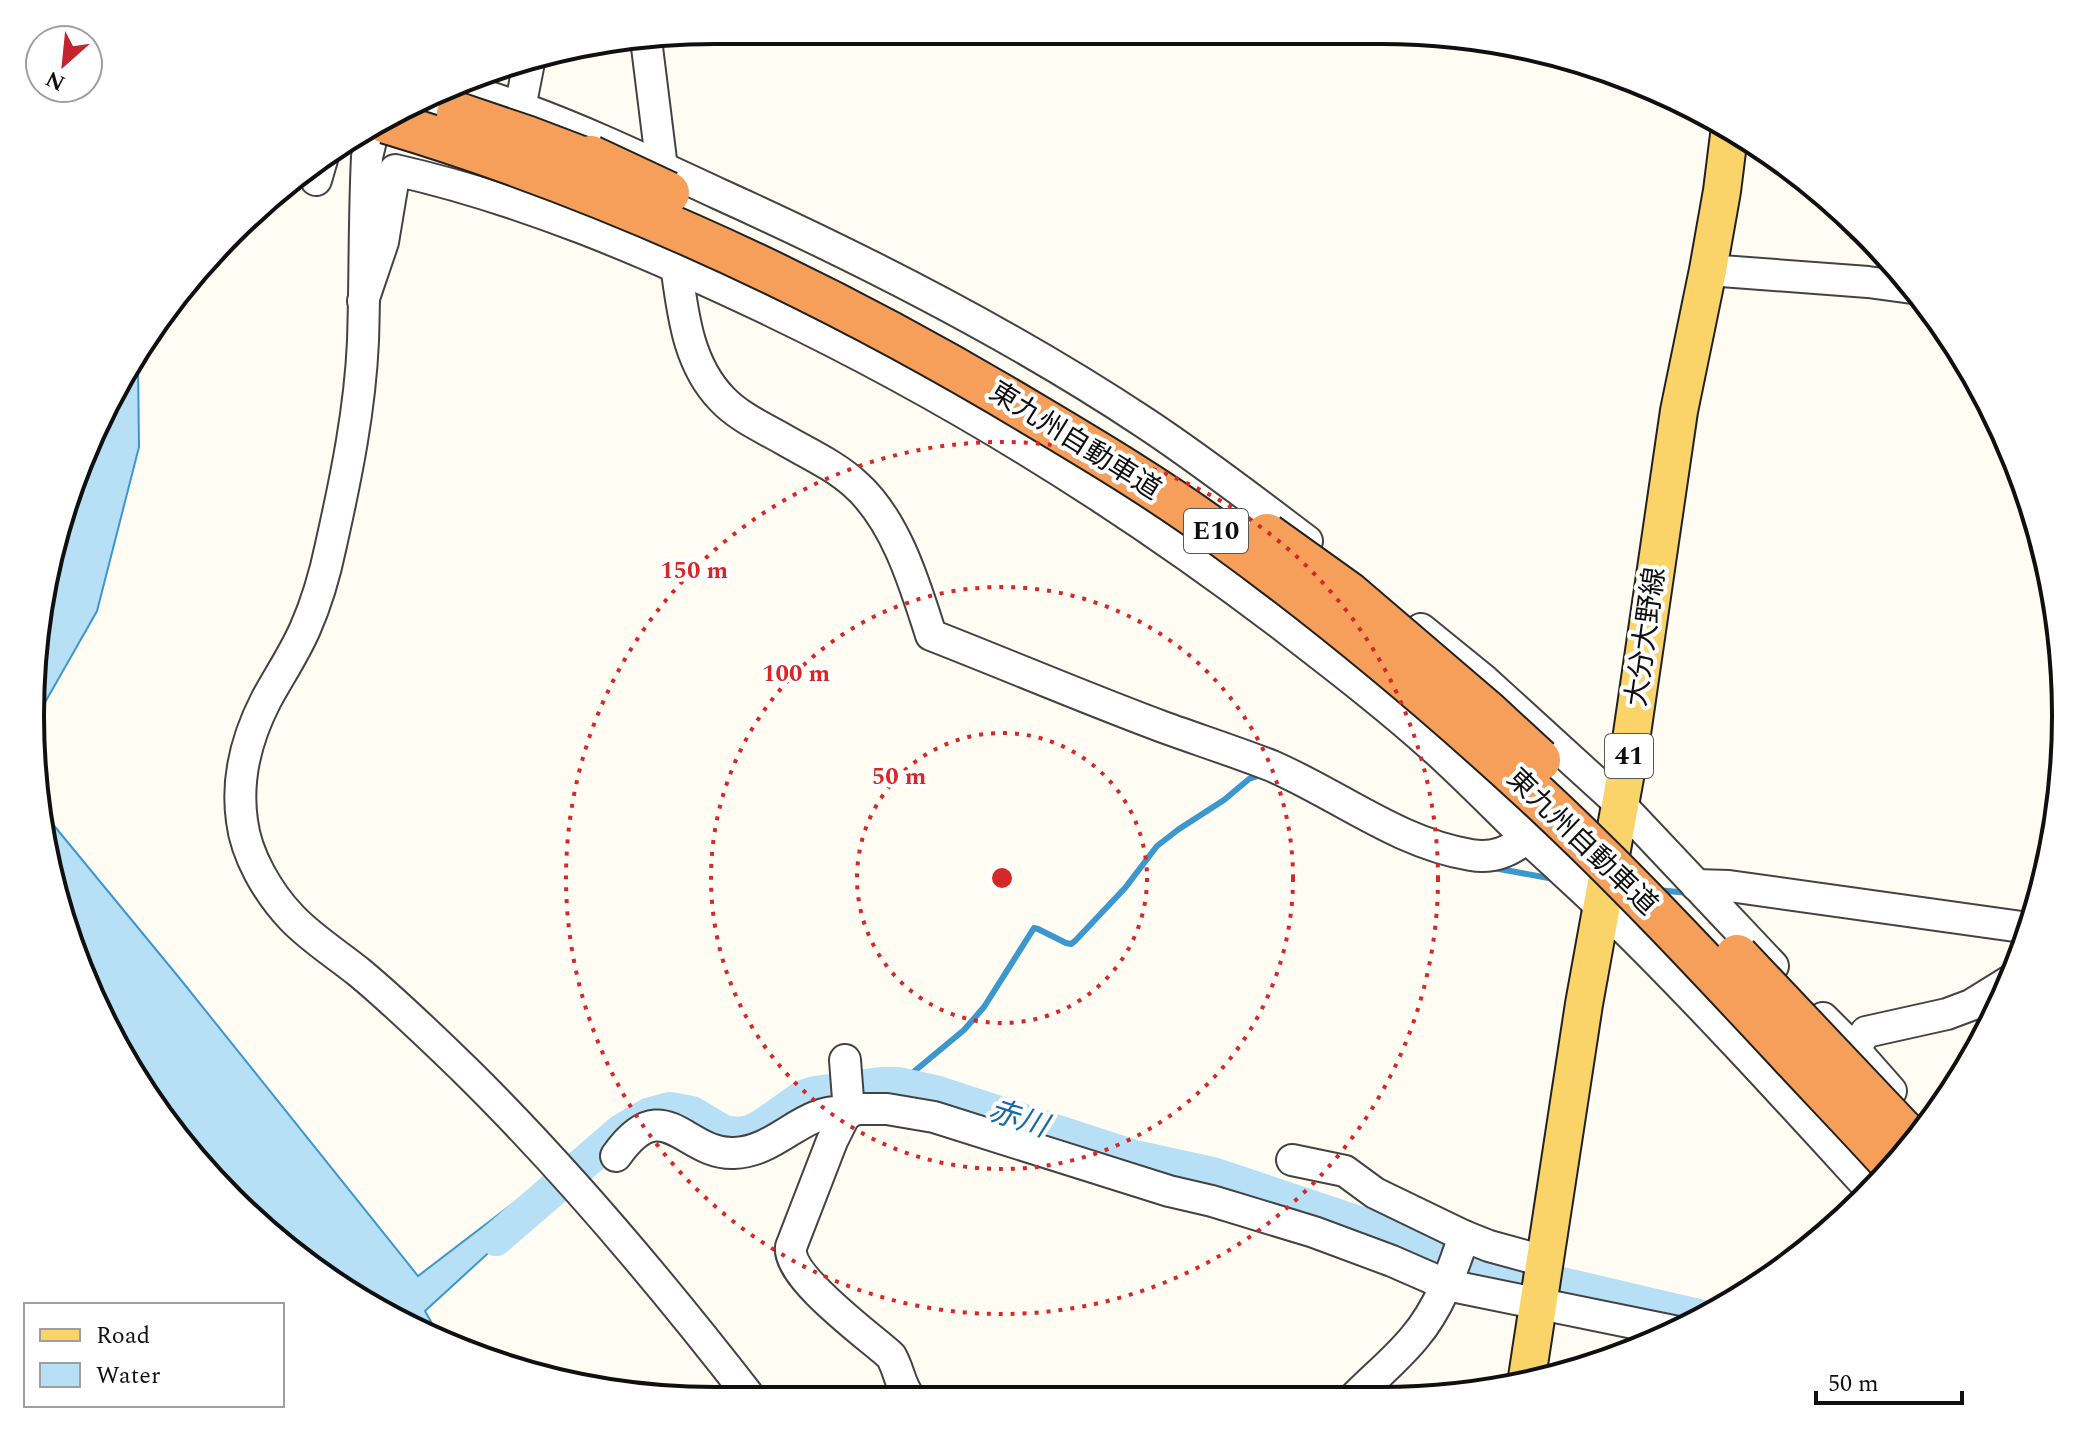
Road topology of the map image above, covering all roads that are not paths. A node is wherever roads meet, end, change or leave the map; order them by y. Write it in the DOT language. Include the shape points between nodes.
graph roads {
  1 [pos="647,48"];
  2 [pos="527,72"];
  3 [pos="470,91"];
  4 [pos="449,99"];
  5 [pos="434,106"];
  6 [pos="520,108"];
  7 [pos="396,125"];
  8 [pos="371,139"];
  9 [pos="372,139"];
  10 [pos="1728,141"];
  11 [pos="516,165"];
  12 [pos="664,180"];
  13 [pos="676,267"];
  14 [pos="1708,270"];
  15 [pos="1896,286"];
  16 [pos="363,301"];
  17 [pos="1621,805"];
  18 [pos="1527,838"];
  19 [pos="1696,885"];
  20 [pos="1602,907"];
  21 [pos="2017,926"];
  22 [pos="1992,992"];
  23 [pos="1854,1049"];
  24 [pos="845,1060"];
  25 [pos="849,1112"];
  26 [pos="1917,1119"];
  27 [pos="1905,1134"];
  28 [pos="616,1156"];
  29 [pos="1886,1157"];
  30 [pos="1292,1160"];
  31 [pos="1863,1181"];
  32 [pos="1464,1236"];
  33 [pos="1544,1261"];
  34 [pos="1447,1285"];
  35 [pos="1538,1302"];
  36 [pos="1656,1327"];
  37 [pos="1528,1370"];
  38 [pos="742,1387"];
  39 [pos="902,1387"];
  40 [pos="1365,1387"];
  1 -- 12 [label="street"];
  2 -- 6 [label="street"];
  3 -- 6 [label="street"];
  4 -- 12 [label="highway, bridge"];
  5 -- 12 [label="highway, 東九州自動車道 / E10, bridge"];
  6 -- 12 [label="street"];
  7 -- 11 [label="highway, 東九州自動車道 / E10, bridge"];
  8 -- 16 [label="street"];
  9 -- 11 [label="highway, bridge"];
  10 -- 14 [label="main road, 大分大野線 / 41"];
  11 -- 29 [label="highway, 東九州自動車道 / E10, bridge" via="658,220 858,315 1099,453 1218,533 1323,613 1532,791 1714,972"];
  12 -- 13 [label="street"];
  12 -- 17 [label="street" via="827,244 958,312 1146,424 1424,631"];
  12 -- 27 [label="highway, 東九州自動車道 / E10, bridge" via="983,350 1094,417 1348,593 1487,712 1648,864"];
  13 -- 16 [label="street" via="450,182 395,170 383,242"];
  13 -- 18 [label="street" via="919,387 1109,501 1372,695"];
  13 -- 18 [label="street" via="688,337 714,391 743,416 839,472 866,495 898,546 931,635 1270,766 1431,845 1485,856 1508,851"];
  14 -- 15 [label="street"];
  14 -- 17 [label="main road, 大分大野線 / 41" via="1679,411"];
  16 -- 38 [label="street" via="354,436 320,591 250,734 244,763 242,822 252,858 291,917 427,1035 556,1164"];
  17 -- 19 [label="street"];
  17 -- 20 [label="main road, 大分大野線 / 41"];
  18 -- 20 [label="street"];
  19 -- 21 [label="street"];
  19 -- 23 [label="street"];
  20 -- 31 [label="street"];
  20 -- 33 [label="main road, 大分大野線 / 41"];
  22 -- 23 [label="street" via="1947,1014 1866,1032"];
  23 -- 26 [label="street"];
  24 -- 25 [label="street"];
  25 -- 28 [label="street" via="822,1114 742,1153 715,1151 674,1129 655,1126 636,1132"];
  25 -- 34 [label="street" via="872,1108 934,1117 1314,1232"];
  25 -- 39 [label="street" via="832,1141 791,1258 829,1303 891,1356"];
  30 -- 32 [label="street" via="1345,1171 1375,1193"];
  32 -- 33 [label="street"];
  32 -- 34 [label="street"];
  33 -- 35 [label="main road, 大分大野線 / 41"];
  34 -- 35 [label="street"];
  34 -- 40 [label="street" via="1415,1337"];
  35 -- 36 [label="street"];
  35 -- 37 [label="main road, 大分大野線 / 41"];
}
